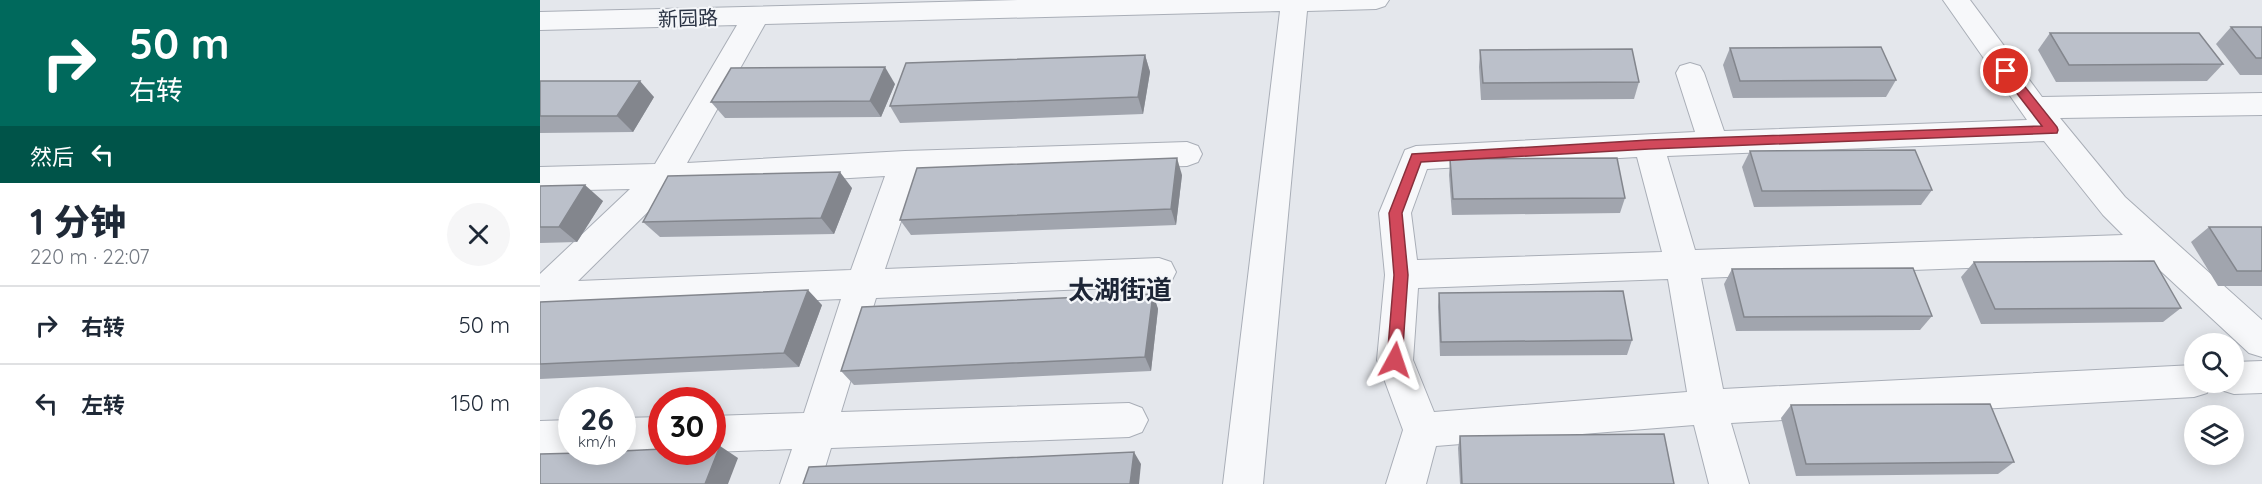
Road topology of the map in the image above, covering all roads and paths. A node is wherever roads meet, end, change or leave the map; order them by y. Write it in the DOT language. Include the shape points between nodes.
graph roads {
  1 [pos="1090,0"];
  2 [pos="1376,0"];
  3 [pos="1956,0"];
  4 [pos="1295,1"];
  5 [pos="818,8"];
  6 [pos="628,11"];
  7 [pos="540,16"];
  8 [pos="756,16"];
  9 [pos="540,21"];
  10 [pos="1690,73"];
  11 [pos="2262,104"];
  12 [pos="2043,119"];
  13 [pos="1713,142"];
  14 [pos="1649,145"];
  15 [pos="1187,154"];
  16 [pos="904,163"];
  17 [pos="664,176"];
  18 [pos="540,180"];
  19 [pos="2157,247"];
  20 [pos="1682,265"];
  21 [pos="1160,272"];
  22 [pos="1401,275"];
  23 [pos="862,284"];
  24 [pos="540,296"];
  25 [pos="2223,308"];
  26 [pos="2262,319"];
  27 [pos="2262,342"];
  28 [pos="2262,377"];
  29 [pos="2244,378"];
  30 [pos="2184,382"];
  31 [pos="1708,407"];
  32 [pos="1129,420"];
  33 [pos="1422,430"];
  34 [pos="817,431"];
  35 [pos="726,434"];
  36 [pos="558,438"];
  37 [pos="540,439"];
  38 [pos="800,484"];
  39 [pos="1243,484"];
  40 [pos="1406,484"];
  41 [pos="1729,484"];
  1 -- 5 [label="street, 新园路"];
  2 -- 4 [label="street, 新园路"];
  3 -- 12 [label="street"];
  4 -- 5 [label="street, 新园路"];
  4 -- 39 [label="street"];
  5 -- 6 [label="street, 新园路"];
  5 -- 8 [label="street, 新园路"];
  6 -- 7 [label="street, 新园路"];
  6 -- 8 [label="street, 新园路"];
  6 -- 9 [label="street, 新园路"];
  8 -- 17 [label="street"];
  10 -- 13 [label="street"];
  11 -- 12 [label="street"];
  12 -- 13 [label="street"];
  12 -- 19 [label="street" via="2114,206"];
  13 -- 14 [label="street"];
  14 -- 20 [label="street"];
  14 -- 22 [label="street" via="1416,158 1395,213"];
  15 -- 16 [label="street"];
  16 -- 17 [label="street"];
  16 -- 23 [label="street"];
  17 -- 18 [label="street"];
  17 -- 24 [label="street"];
  19 -- 20 [label="street"];
  19 -- 25 [label="street"];
  20 -- 22 [label="street"];
  20 -- 31 [label="street"];
  21 -- 23 [label="street"];
  22 -- 33 [label="street" via="1395,360"];
  23 -- 24 [label="street"];
  23 -- 34 [label="street"];
  25 -- 26 [label="street"];
  25 -- 27 [label="street"];
  28 -- 29 [label="street"];
  30 -- 31 [label="street"];
  31 -- 33 [label="street"];
  31 -- 41 [label="street"];
  32 -- 34 [label="street"];
  33 -- 40 [label="street"];
  34 -- 35 [label="street"];
  34 -- 38 [label="street"];
  36 -- 37 [label="street"];
}
